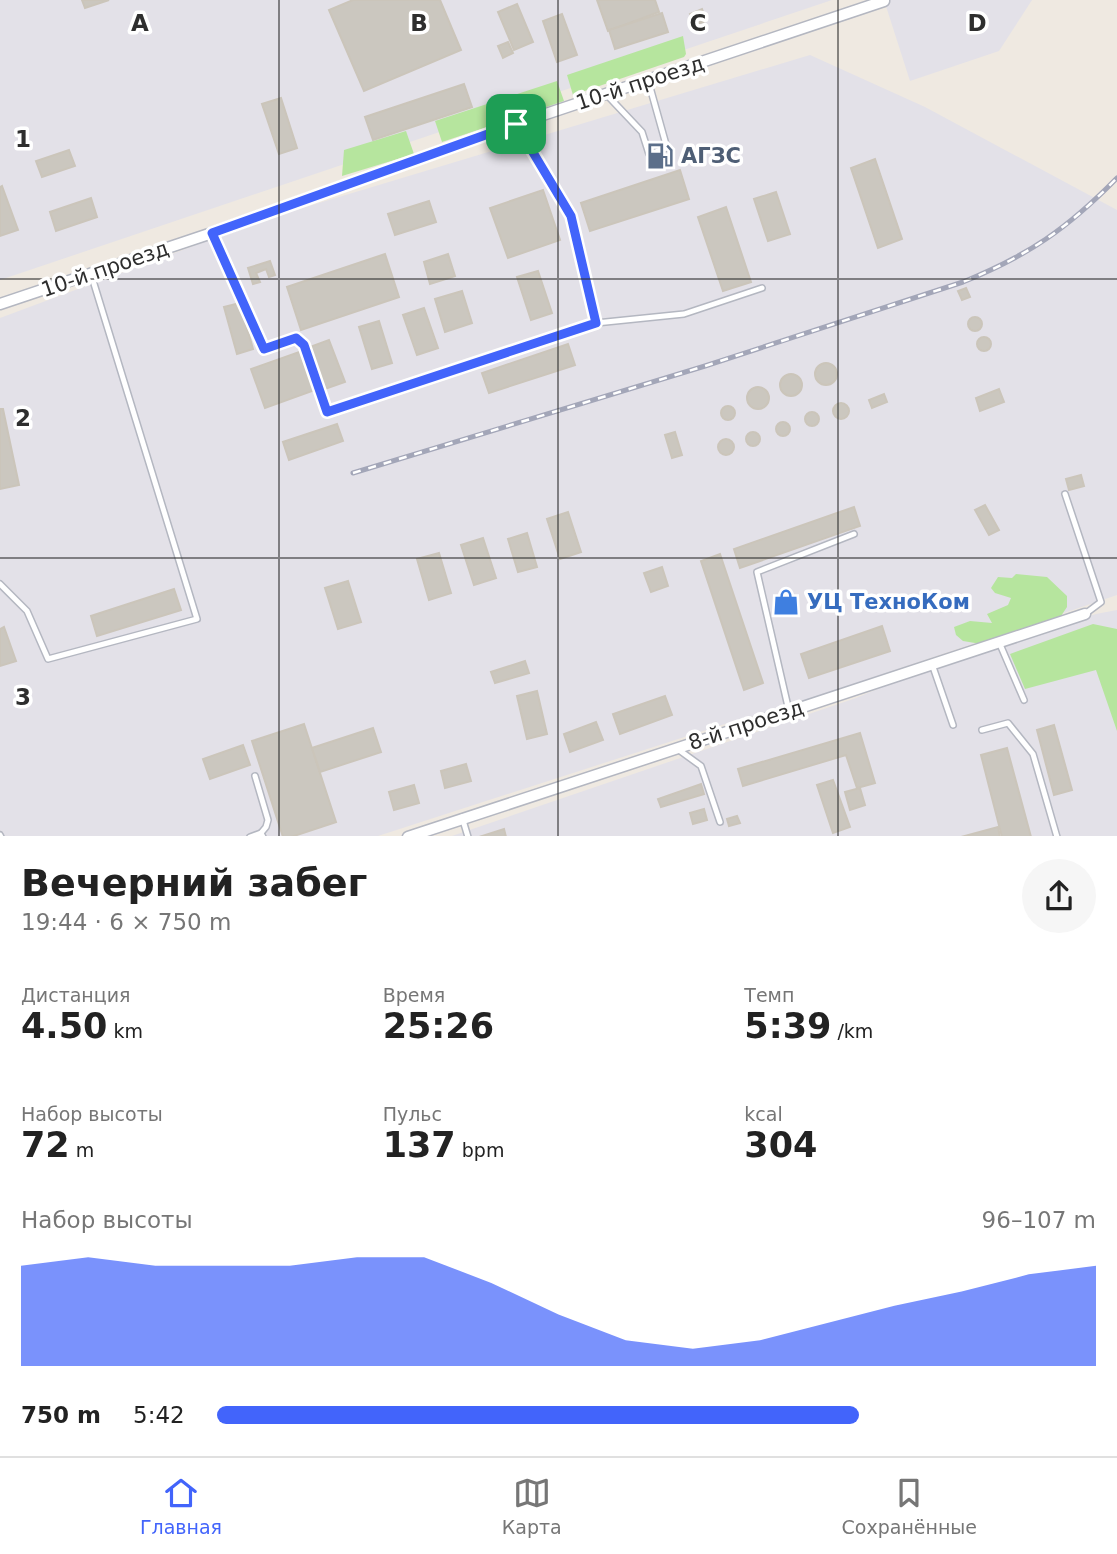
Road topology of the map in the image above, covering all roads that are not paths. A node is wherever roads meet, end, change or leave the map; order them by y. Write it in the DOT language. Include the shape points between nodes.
graph roads {
  1 [pos="885,0"];
  2 [pos="648,80"];
  3 [pos="606,94"];
  4 [pos="516,124"];
  5 [pos="212,233"];
  6 [pos="91,274"];
  7 [pos="762,288"];
  8 [pos="0,304"];
  9 [pos="596,323"];
  10 [pos="1065,494"];
  11 [pos="854,534"];
  12 [pos="0,584"];
  13 [pos="1085,614"];
  14 [pos="999,642"];
  15 [pos="932,664"];
  16 [pos="1024,700"];
  17 [pos="789,711"];
  18 [pos="953,725"];
  19 [pos="982,730"];
  20 [pos="677,748"];
  21 [pos="255,776"];
  22 [pos="462,817"];
  23 [pos="720,822"];
  24 [pos="262,835"];
  25 [pos="250,836"];
  26 [pos="408,836"];
  27 [pos="468,836"];
  28 [pos="1057,836"];
  1 -- 2 [label="street, 10-й проезд"];
  2 -- 3 [label="street, 10-й проезд"];
  2 -- 3 [label="lane" via="667,148 649,154 642,132"];
  3 -- 4 [label="street, 10-й проезд"];
  4 -- 5 [label="street, 10-й проезд"];
  4 -- 9 [label="lane" via="571,216"];
  5 -- 6 [label="street, 10-й проезд"];
  5 -- 9 [label="lane" via="264,349 296,338 304,345 327,412"];
  6 -- 8 [label="street, 10-й проезд"];
  6 -- 12 [label="lane" via="197,619 48,659 27,611"];
  7 -- 9 [label="lane" via="684,314"];
  10 -- 13 [label="lane" via="1101,602"];
  11 -- 17 [label="lane" via="757,572"];
  13 -- 14 [label="street, 8-й проезд"];
  14 -- 15 [label="street, 8-й проезд"];
  14 -- 16 [label="lane"];
  15 -- 17 [label="street, 8-й проезд"];
  15 -- 18 [label="lane"];
  17 -- 20 [label="street, 8-й проезд"];
  19 -- 28 [label="lane" via="1008,723 1033,754"];
  20 -- 22 [label="street, 8-й проезд"];
  20 -- 23 [label="lane" via="701,766"];
  21 -- 24 [label="lane" via="268,820"];
  22 -- 26 [label="street, 8-й проезд"];
  22 -- 27 [label="lane"];
  24 -- 25 [label="lane"];
}
